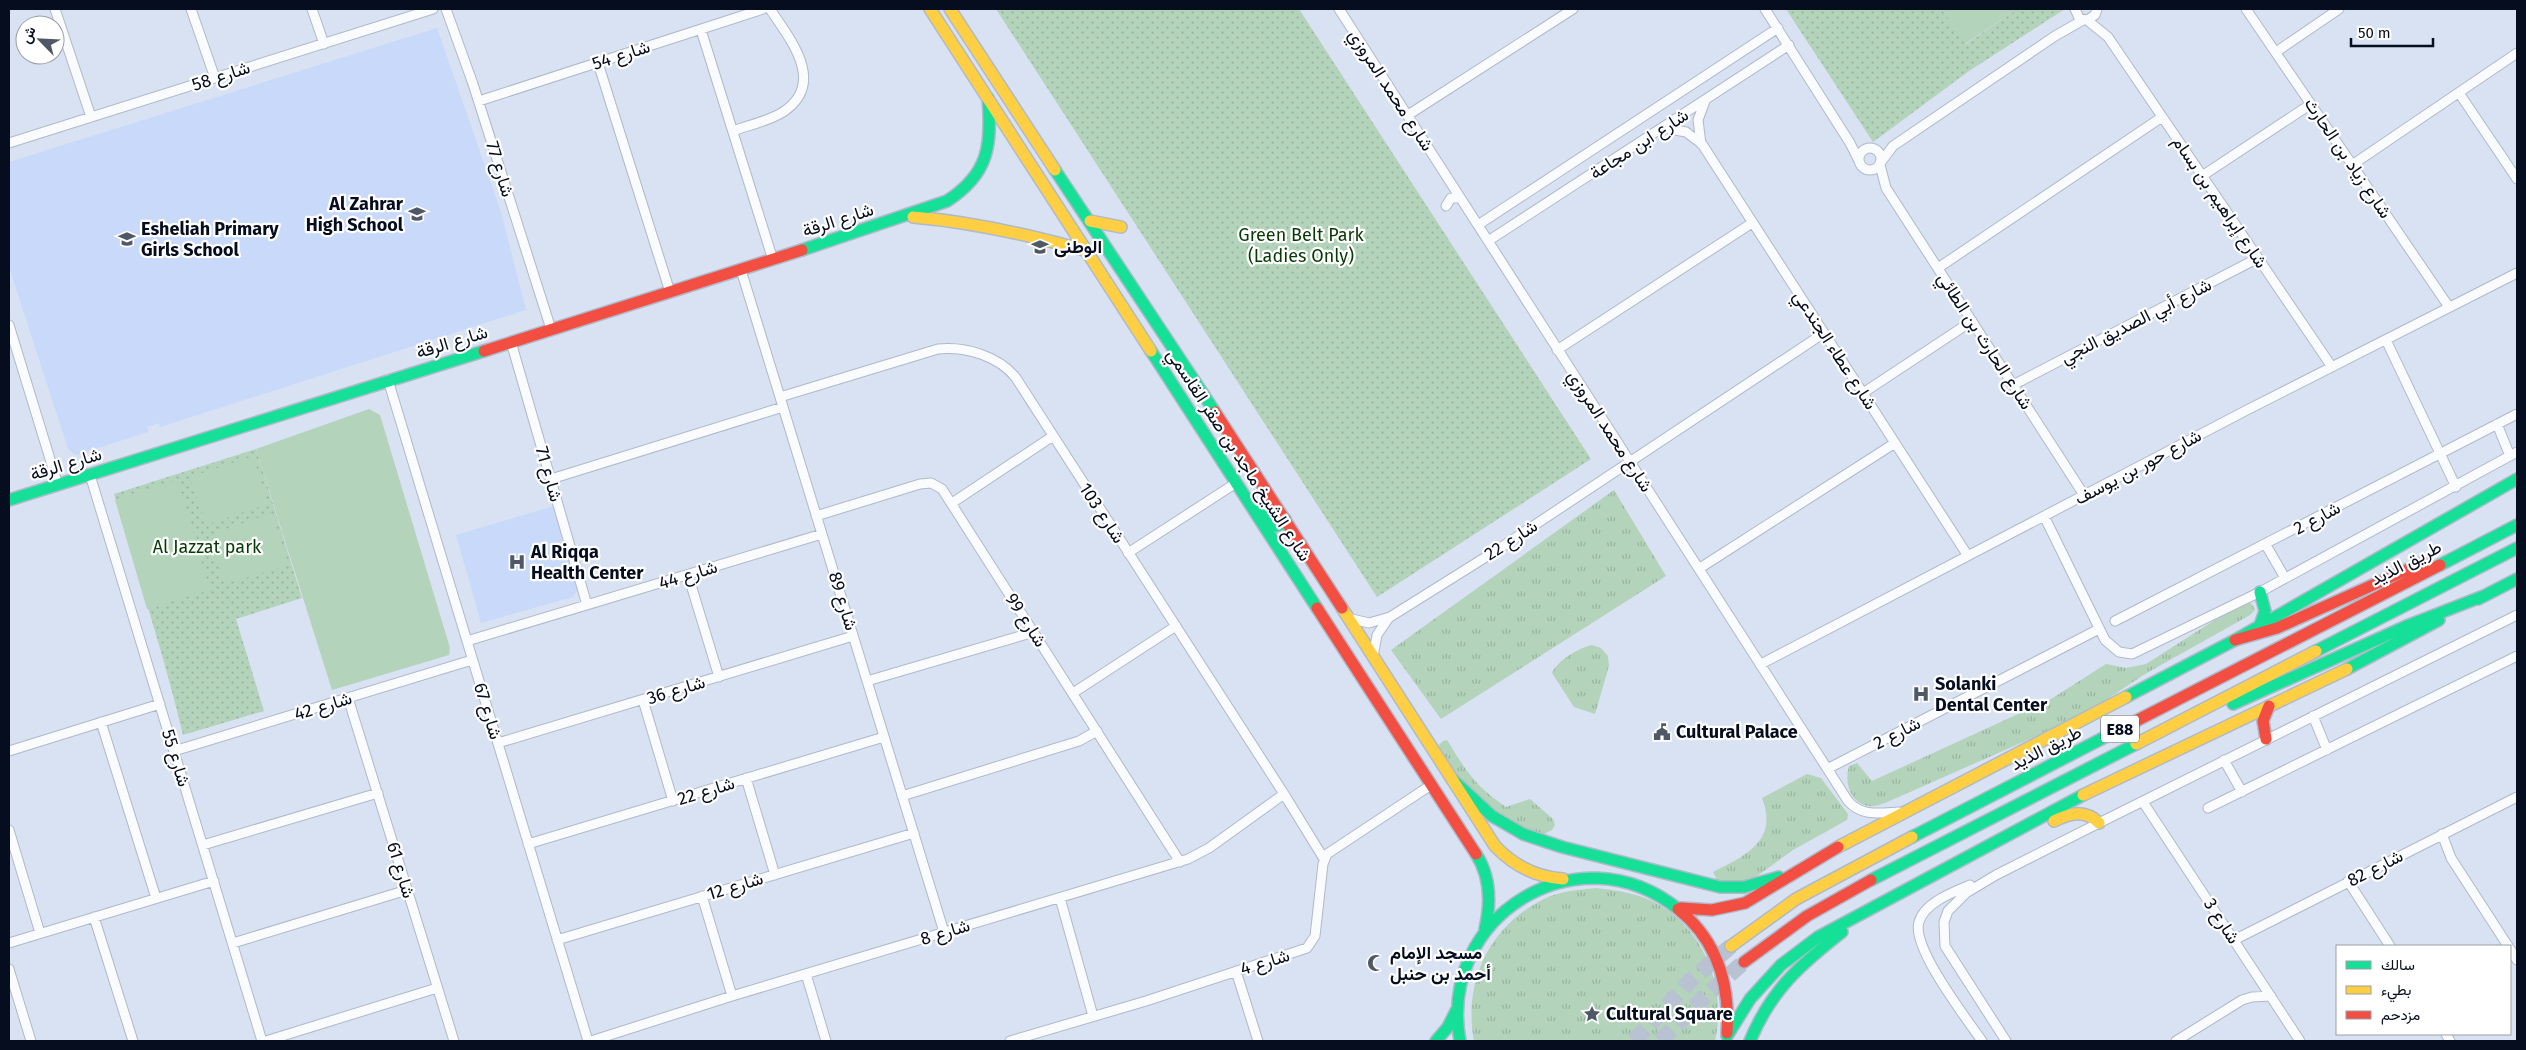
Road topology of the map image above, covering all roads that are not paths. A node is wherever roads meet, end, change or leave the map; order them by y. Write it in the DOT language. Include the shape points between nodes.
graph roads {
  1 [pos="55,9"];
  2 [pos="191,9"];
  3 [pos="312,9"];
  4 [pos="433,9"];
  5 [pos="446,9"];
  6 [pos="763,9"];
  7 [pos="770,9"];
  8 [pos="930,9"];
  9 [pos="950,9"];
  10 [pos="1339,9"];
  11 [pos="1573,9"];
  12 [pos="1766,9"];
  13 [pos="2246,9"];
  14 [pos="2339,9"];
  15 [pos="2075,10"];
  16 [pos="2097,10"];
  17 [pos="2085,20"];
  18 [pos="1778,28"];
  19 [pos="701,30"];
  20 [pos="2055,36"];
  21 [pos="2108,38"];
  22 [pos="324,44"];
  23 [pos="1788,45"];
  24 [pos="2276,52"];
  25 [pos="2517,53"];
  26 [pos="598,63"];
  27 [pos="215,78"];
  28 [pos="2459,93"];
  29 [pos="988,98"];
  30 [pos="478,101"];
  31 [pos="1705,101"];
  32 [pos="2311,104"];
  33 [pos="1408,115"];
  34 [pos="91,117"];
  35 [pos="2162,117"];
  36 [pos="1664,128"];
  37 [pos="733,131"];
  38 [pos="1847,137"];
  39 [pos="9,143"];
  40 [pos="1702,144"];
  41 [pos="1893,146"];
  42 [pos="1872,149"];
  43 [pos="1859,161"];
  44 [pos="1880,163"];
  45 [pos="2352,165"];
  46 [pos="1868,170"];
  47 [pos="2202,176"];
  48 [pos="2517,179"];
  49 [pos="1886,188"];
  50 [pos="1460,198"];
  51 [pos="1446,206"];
  52 [pos="905,217"];
  53 [pos="1090,220"];
  54 [pos="1752,223"];
  55 [pos="1478,225"];
  56 [pos="1121,227"];
  57 [pos="1488,241"];
  58 [pos="1086,252"];
  59 [pos="2258,258"];
  60 [pos="773,260"];
  61 [pos="1938,268"];
  62 [pos="742,270"];
  63 [pos="2517,273"];
  64 [pos="670,292"];
  65 [pos="2449,307"];
  66 [pos="1972,321"];
  67 [pos="9,325"];
  68 [pos="551,329"];
  69 [pos="1824,333"];
  70 [pos="2386,340"];
  71 [pos="511,342"];
  72 [pos="1557,350"];
  73 [pos="2332,367"];
  74 [pos="388,380"];
  75 [pos="2013,385"];
  76 [pos="1862,393"];
  77 [pos="780,397"];
  78 [pos="783,407"];
  79 [pos="2517,414"];
  80 [pos="2497,424"];
  81 [pos="1053,436"];
  82 [pos="1895,442"];
  83 [pos="2442,453"];
  84 [pos="2513,454"];
  85 [pos="1630,460"];
  86 [pos="90,475"];
  87 [pos="550,479"];
  88 [pos="2517,479"];
  89 [pos="1236,483"];
  90 [pos="58,485"];
  91 [pos="2456,487"];
  92 [pos="2084,495"];
  93 [pos="9,500"];
  94 [pos="952,503"];
  95 [pos="816,516"];
  96 [pos="2044,516"];
  97 [pos="1286,519"];
  98 [pos="2517,525"];
  99 [pos="822,534"];
  100 [pos="2486,542"];
  101 [pos="2266,545"];
  102 [pos="2517,548"];
  103 [pos="1128,553"];
  104 [pos="1968,556"];
  105 [pos="1700,568"];
  106 [pos="688,575"];
  107 [pos="2285,578"];
  108 [pos="2517,579"];
  109 [pos="2260,592"];
  110 [pos="2486,594"];
  111 [pos="587,605"];
  112 [pos="2517,615"];
  113 [pos="1390,617"];
  114 [pos="1347,618"];
  115 [pos="2115,621"];
  116 [pos="2260,625"];
  117 [pos="1176,626"];
  118 [pos="2100,629"];
  119 [pos="1034,632"];
  120 [pos="853,636"];
  121 [pos="2235,640"];
  122 [pos="467,642"];
  123 [pos="2517,656"];
  124 [pos="1372,657"];
  125 [pos="472,660"];
  126 [pos="1761,664"];
  127 [pos="718,677"];
  128 [pos="867,681"];
  129 [pos="1073,692"];
  130 [pos="348,698"];
  131 [pos="643,700"];
  132 [pos="160,704"];
  133 [pos="2269,706"];
  134 [pos="2313,716"];
  135 [pos="101,722"];
  136 [pos="2163,730"];
  137 [pos="1097,731"];
  138 [pos="884,737"];
  139 [pos="2266,739"];
  140 [pos="498,743"];
  141 [pos="2328,750"];
  142 [pos="9,751"];
  143 [pos="174,751"];
  144 [pos="2224,760"];
  145 [pos="1829,768"];
  146 [pos="746,778"];
  147 [pos="1452,779"];
  148 [pos="1431,785"];
  149 [pos="2242,792"];
  150 [pos="378,793"];
  151 [pos="1284,794"];
  152 [pos="902,796"];
  153 [pos="2517,797"];
  154 [pos="673,800"];
  155 [pos="2143,802"];
  156 [pos="2208,808"];
  157 [pos="1906,812"];
  158 [pos="2033,822"];
  159 [pos="2099,823"];
  160 [pos="9,830"];
  161 [pos="914,833"];
  162 [pos="2442,834"];
  163 [pos="528,844"];
  164 [pos="203,845"];
  165 [pos="1324,859"];
  166 [pos="1180,862"];
  167 [pos="1797,871"];
  168 [pos="775,874"];
  169 [pos="1996,874"];
  170 [pos="1568,879"];
  171 [pos="214,881"];
  172 [pos="2348,881"];
  173 [pos="407,890"];
  174 [pos="702,896"];
  175 [pos="156,898"];
  176 [pos="1060,898"];
  177 [pos="1680,908"];
  178 [pos="1862,911"];
  179 [pos="94,918"];
  180 [pos="1485,929"];
  181 [pos="944,932"];
  182 [pos="40,933"];
  183 [pos="557,940"];
  184 [pos="2234,940"];
  185 [pos="9,943"];
  186 [pos="233,943"];
  187 [pos="2389,945"];
  188 [pos="2508,945"];
  189 [pos="1731,946"];
  190 [pos="1744,962"];
  191 [pos="9,969"];
  192 [pos="1236,971"];
  193 [pos="806,974"];
  194 [pos="438,988"];
  195 [pos="732,996"];
  196 [pos="2271,996"];
  197 [pos="1456,1010"];
  198 [pos="1093,1016"];
  199 [pos="1726,1039"];
  200 [pos="2295,1039"];
  201 [pos="31,1041"];
  202 [pos="133,1041"];
  203 [pos="264,1041"];
  204 [pos="454,1041"];
  205 [pos="589,1041"];
  206 [pos="826,1041"];
  207 [pos="1010,1041"];
  208 [pos="1258,1041"];
  209 [pos="1436,1041"];
  210 [pos="1460,1041"];
  211 [pos="1750,1041"];
  212 [pos="1982,1041"];
  213 [pos="2006,1041"];
  214 [pos="2176,1041"];
  1 -- 34 [label="street"];
  2 -- 27 [label="street"];
  3 -- 22 [label="street"];
  4 -- 22 [label="street, شارع 58"];
  5 -- 30 [label="street, شارع 77"];
  6 -- 19 [label="street, شارع 54"];
  7 -- 37 [label="street" via="800,56 803,84 794,103 783,112"];
  8 -- 29 [label="main road, شارع الشيخ ماجد بن صقر القاسمي"];
  9 -- 53 [label="main road, شارع الشيخ ماجد بن صقر القاسمي"];
  10 -- 33 [label="street, شارع محمد المروزي"];
  11 -- 33 [label="street"];
  12 -- 18 [label="street"];
  13 -- 24 [label="street, شارع زياد بن الحارث"];
  14 -- 24 [label="street"];
  15 -- 17 [label="street, شارع إبراهيم بن بسام"];
  15 -- 20 [label="street"];
  16 -- 17 [label="street"];
  16 -- 21 [label="street, شارع إبراهيم بن بسام"];
  17 -- 20 [label="street"];
  17 -- 21 [label="street, شارع إبراهيم بن بسام"];
  18 -- 23 [label="street"];
  18 -- 55 [label="street, شارع ابن مجاعة"];
  19 -- 26 [label="street, شارع 54"];
  19 -- 37 [label="street"];
  20 -- 41 [label="street"];
  21 -- 35 [label="street, شارع إبراهيم بن بسام"];
  22 -- 27 [label="street, شارع 58"];
  23 -- 31 [label="street, شارع ابن مجاعة"];
  23 -- 38 [label="street"];
  24 -- 32 [label="street, شارع زياد بن الحارث"];
  25 -- 28 [label="street"];
  26 -- 30 [label="street, شارع 54"];
  26 -- 64 [label="street"];
  27 -- 34 [label="street, شارع 58"];
  28 -- 45 [label="street"];
  28 -- 48 [label="street"];
  29 -- 52 [label="main road, شارع الرقة" via="990,145 980,172 954,197"];
  29 -- 58 [label="main road, شارع الشيخ ماجد بن صقر القاسمي"];
  30 -- 68 [label="street, شارع 77"];
  31 -- 36 [label="street, شارع ابن مجاعة"];
  31 -- 40 [label="street, شارع عطاء الجندعي" via="1698,120"];
  32 -- 45 [label="street, شارع زياد بن الحارث"];
  32 -- 47 [label="street"];
  33 -- 50 [label="street, شارع محمد المروزي"];
  34 -- 39 [label="street, شارع 58"];
  35 -- 47 [label="street, شارع إبراهيم بن بسام"];
  35 -- 61 [label="street"];
  36 -- 40 [label="street, شارع عطاء الجندعي" via="1686,132"];
  36 -- 57 [label="street, شارع ابن مجاعة"];
  37 -- 60 [label="street"];
  38 -- 42 [label="street"];
  38 -- 43 [label="street"];
  40 -- 54 [label="street, شارع عطاء الجندعي"];
  41 -- 42 [label="street"];
  41 -- 44 [label="street"];
  42 -- 43 [label="street" via="1862,151"];
  42 -- 44 [label="street" via="1881,155"];
  43 -- 46 [label="street"];
  44 -- 46 [label="street"];
  44 -- 49 [label="street, شارع الحارث بن الطائي"];
  45 -- 65 [label="street, شارع زياد بن الحارث"];
  46 -- 49 [label="street, شارع الحارث بن الطائي"];
  47 -- 59 [label="street, شارع إبراهيم بن بسام"];
  49 -- 61 [label="street, شارع الحارث بن الطائي"];
  50 -- 51 [label="street" via="1451,198"];
  50 -- 55 [label="street, شارع محمد المروزي"];
  52 -- 58 [label="main road, شارع الرقة" via="949,220 1040,238"];
  52 -- 60 [label="main road, شارع الرقة"];
  53 -- 56 [label="main road"];
  53 -- 97 [label="main road, شارع الشيخ ماجد بن صقر القاسمي"];
  54 -- 69 [label="street, شارع عطاء الجندعي"];
  54 -- 72 [label="street"];
  55 -- 57 [label="street, شارع محمد المروزي"];
  57 -- 72 [label="street, شارع محمد المروزي"];
  58 -- 89 [label="main road, شارع الشيخ ماجد بن صقر القاسمي"];
  59 -- 73 [label="street, شارع إبراهيم بن بسام"];
  59 -- 75 [label="street, شارع أبي الصديق النجي"];
  60 -- 62 [label="main road, شارع الرقة"];
  61 -- 66 [label="street, شارع الحارث بن الطائي"];
  62 -- 64 [label="main road, شارع الرقة"];
  62 -- 77 [label="street, شارع 89"];
  63 -- 65 [label="street, شارع حور بن يوسف"];
  64 -- 68 [label="main road, شارع الرقة"];
  65 -- 70 [label="street, شارع حور بن يوسف"];
  66 -- 75 [label="street, شارع الحارث بن الطائي"];
  66 -- 76 [label="street"];
  67 -- 90 [label="street"];
  68 -- 71 [label="main road, شارع الرقة"];
  69 -- 76 [label="street, شارع عطاء الجندعي"];
  69 -- 85 [label="street, شارع 22"];
  70 -- 73 [label="street, شارع حور بن يوسف"];
  70 -- 83 [label="street"];
  71 -- 74 [label="main road, شارع الرقة"];
  71 -- 87 [label="street, شارع 71"];
  72 -- 85 [label="street, شارع محمد المروزي"];
  73 -- 92 [label="street, شارع حور بن يوسف"];
  74 -- 86 [label="main road, شارع الرقة"];
  74 -- 122 [label="street, شارع 67"];
  75 -- 92 [label="street, شارع الحارث بن الطائي"];
  76 -- 82 [label="street, شارع عطاء الجندعي"];
  77 -- 78 [label="street, شارع 89"];
  77 -- 81 [label="street, شارع 103" via="930,350 952,348 988,357 1006,367"];
  78 -- 87 [label="street"];
  78 -- 95 [label="street, شارع 89"];
  79 -- 80 [label="street, شارع 2"];
  80 -- 83 [label="street, شارع 2"];
  80 -- 84 [label="street"];
  81 -- 94 [label="street"];
  81 -- 103 [label="street, شارع 103"];
  82 -- 104 [label="street, شارع عطاء الجندعي"];
  82 -- 105 [label="street"];
  83 -- 91 [label="street"];
  83 -- 101 [label="street, شارع 2"];
  84 -- 91 [label="street"];
  85 -- 105 [label="street, شارع محمد المروزي"];
  85 -- 113 [label="street, شارع 22" via="1497,550"];
  86 -- 90 [label="main road, شارع الرقة"];
  86 -- 132 [label="street, شارع 55"];
  87 -- 111 [label="street, شارع 71"];
  88 -- 116 [label="main road"];
  89 -- 97 [label="main road" via="1248,491 1273,525 1282,524"];
  89 -- 103 [label="street"];
  89 -- 148 [label="main road, شارع الشيخ ماجد بن صقر القاسمي"];
  90 -- 93 [label="main road, شارع الرقة"];
  91 -- 107 [label="street"];
  92 -- 96 [label="street, شارع حور بن يوسف"];
  94 -- 95 [label="street, شارع 99" via="942,489 925,483"];
  94 -- 119 [label="street, شارع 99"];
  95 -- 99 [label="street, شارع 89"];
  96 -- 104 [label="street, شارع حور بن يوسف"];
  96 -- 118 [label="street"];
  97 -- 114 [label="main road, شارع الشيخ ماجد بن صقر القاسمي"];
  98 -- 100 [label="main road, طريق الذيد / E88"];
  99 -- 106 [label="street, شارع 44"];
  99 -- 120 [label="street, شارع 89"];
  100 -- 121 [label="main road" via="2444,552 2277,628"];
  100 -- 189 [label="main road, طريق الذيد / E88" via="1842,873 1789,904"];
  101 -- 107 [label="street"];
  101 -- 115 [label="street, شارع 2"];
  102 -- 136 [label="main road, طريق الذيد / E88"];
  103 -- 117 [label="street, شارع 103"];
  104 -- 126 [label="street, شارع حور بن يوسف"];
  105 -- 126 [label="street, شارع محمد المروزي"];
  106 -- 111 [label="street, شارع 44"];
  106 -- 127 [label="street"];
  107 -- 109 [label="street"];
  108 -- 110 [label="main road"];
  109 -- 116 [label="main road" via="2265,611"];
  109 -- 118 [label="street" via="2132,654 2114,649"];
  110 -- 133 [label="main road" via="2357,664"];
  110 -- 136 [label="main road" via="2409,625 2213,714"];
  111 -- 122 [label="street, شارع 44"];
  112 -- 134 [label="street"];
  113 -- 114 [label="street, شارع 22" via="1369,623"];
  113 -- 124 [label="street, شارع 22" via="1377,635"];
  114 -- 124 [label="main road, شارع الشيخ ماجد بن صقر القاسمي"];
  116 -- 121 [label="main road"];
  117 -- 129 [label="street"];
  117 -- 151 [label="street, شارع 103"];
  118 -- 145 [label="street, شارع 2"];
  119 -- 128 [label="street"];
  119 -- 129 [label="street, شارع 99"];
  120 -- 127 [label="street, شارع 36"];
  120 -- 128 [label="street, شارع 89"];
  121 -- 157 [label="main road"];
  122 -- 125 [label="street, شارع 67"];
  123 -- 141 [label="street"];
  124 -- 147 [label="main road, شارع الشيخ ماجد بن صقر القاسمي"];
  125 -- 130 [label="street, شارع 42"];
  125 -- 140 [label="street, شارع 67"];
  126 -- 145 [label="street, شارع محمد المروزي"];
  127 -- 131 [label="street, شارع 36"];
  128 -- 138 [label="street, شارع 89"];
  129 -- 137 [label="street, شارع 99"];
  130 -- 143 [label="street, شارع 42"];
  130 -- 150 [label="street, شارع 61"];
  131 -- 140 [label="street, شارع 36"];
  131 -- 154 [label="street"];
  132 -- 135 [label="street"];
  132 -- 143 [label="street, شارع 55"];
  133 -- 139 [label="main road" via="2263,721"];
  133 -- 158 [label="main road" via="2106,783"];
  134 -- 139 [label="street"];
  134 -- 141 [label="street"];
  135 -- 142 [label="street"];
  135 -- 175 [label="street"];
  136 -- 190 [label="main road, طريق الذيد / E88" via="1829,903 1784,931"];
  137 -- 152 [label="street" via="1079,741"];
  137 -- 166 [label="street, شارع 99"];
  138 -- 146 [label="street, شارع 22"];
  138 -- 152 [label="street, شارع 89"];
  139 -- 144 [label="street"];
  140 -- 163 [label="street, شارع 67"];
  141 -- 149 [label="street"];
  143 -- 164 [label="street, شارع 55"];
  144 -- 149 [label="street"];
  144 -- 155 [label="street"];
  145 -- 157 [label="street, شارع محمد المروزي" via="1848,801 1857,809 1874,814"];
  146 -- 154 [label="street, شارع 22"];
  146 -- 168 [label="street"];
  147 -- 167 [label="main road" via="1478,805 1507,826 1562,847 1732,888 1756,885"];
  147 -- 170 [label="main road, شارع الشيخ ماجد بن صقر القاسمي" via="1503,855 1533,874"];
  148 -- 165 [label="street" via="1331,849"];
  148 -- 180 [label="main road, شارع الشيخ ماجد بن صقر القاسمي" via="1485,871 1490,894"];
  149 -- 156 [label="street"];
  150 -- 164 [label="street"];
  150 -- 173 [label="street, شارع 61"];
  151 -- 165 [label="street, شارع 103"];
  151 -- 166 [label="street, شارع 8" via="1209,848"];
  152 -- 161 [label="street, شارع 89"];
  153 -- 162 [label="street, شارع 82"];
  154 -- 163 [label="street, شارع 22"];
  155 -- 159 [label="street"];
  155 -- 184 [label="street, شارع 3"];
  157 -- 167 [label="main road" via="1849,840"];
  158 -- 159 [label="main road" via="2053,821 2077,812 2091,816"];
  158 -- 178 [label="main road"];
  159 -- 169 [label="street"];
  160 -- 182 [label="street"];
  161 -- 168 [label="street, شارع 12"];
  161 -- 181 [label="street, شارع 89"];
  162 -- 172 [label="street, شارع 82"];
  162 -- 188 [label="street" via="2451,858"];
  163 -- 183 [label="street, شارع 67"];
  164 -- 171 [label="street, شارع 55"];
  165 -- 192 [label="street, شارع 4" via="1315,936 1311,945 1303,951"];
  166 -- 176 [label="street, شارع 8"];
  167 -- 177 [label="main road" via="1745,903 1712,910"];
  168 -- 174 [label="street, شارع 12"];
  169 -- 212 [label="street" via="1934,903 1922,915 1917,932 1927,958"];
  169 -- 213 [label="street" via="1956,901 1944,922 1943,934 1945,946"];
  170 -- 177 [label="main road" via="1588,876 1628,881 1664,896"];
  170 -- 180 [label="main road" via="1529,892 1512,903"];
  171 -- 175 [label="street"];
  171 -- 186 [label="street, شارع 55"];
  172 -- 184 [label="street, شارع 82"];
  172 -- 187 [label="street"];
  173 -- 186 [label="street"];
  173 -- 194 [label="street, شارع 61"];
  174 -- 183 [label="street, شارع 12"];
  174 -- 195 [label="street"];
  175 -- 179 [label="street"];
  176 -- 181 [label="street, شارع 8"];
  176 -- 198 [label="street"];
  177 -- 199 [label="main road" via="1700,929 1718,962 1728,1008"];
  178 -- 199 [label="main road" via="1818,937 1781,965 1754,993"];
  178 -- 211 [label="main road" via="1786,978 1764,1008"];
  179 -- 182 [label="street"];
  179 -- 202 [label="street"];
  180 -- 197 [label="main road" via="1466,961"];
  181 -- 193 [label="street, شارع 8"];
  182 -- 185 [label="street"];
  183 -- 205 [label="street, شارع 67"];
  184 -- 196 [label="street, شارع 3"];
  186 -- 203 [label="street, شارع 55"];
  191 -- 201 [label="street"];
  192 -- 198 [label="street, شارع 4"];
  192 -- 208 [label="street"];
  193 -- 195 [label="street, شارع 8"];
  193 -- 206 [label="street"];
  194 -- 203 [label="street"];
  194 -- 204 [label="street, شارع 61"];
  195 -- 205 [label="street, شارع 8"];
  196 -- 200 [label="street, شارع 3"];
  196 -- 214 [label="street" via="2242,1000"];
  197 -- 209 [label="main road"];
  197 -- 210 [label="main road"];
  198 -- 207 [label="street, شارع 4"];
}
